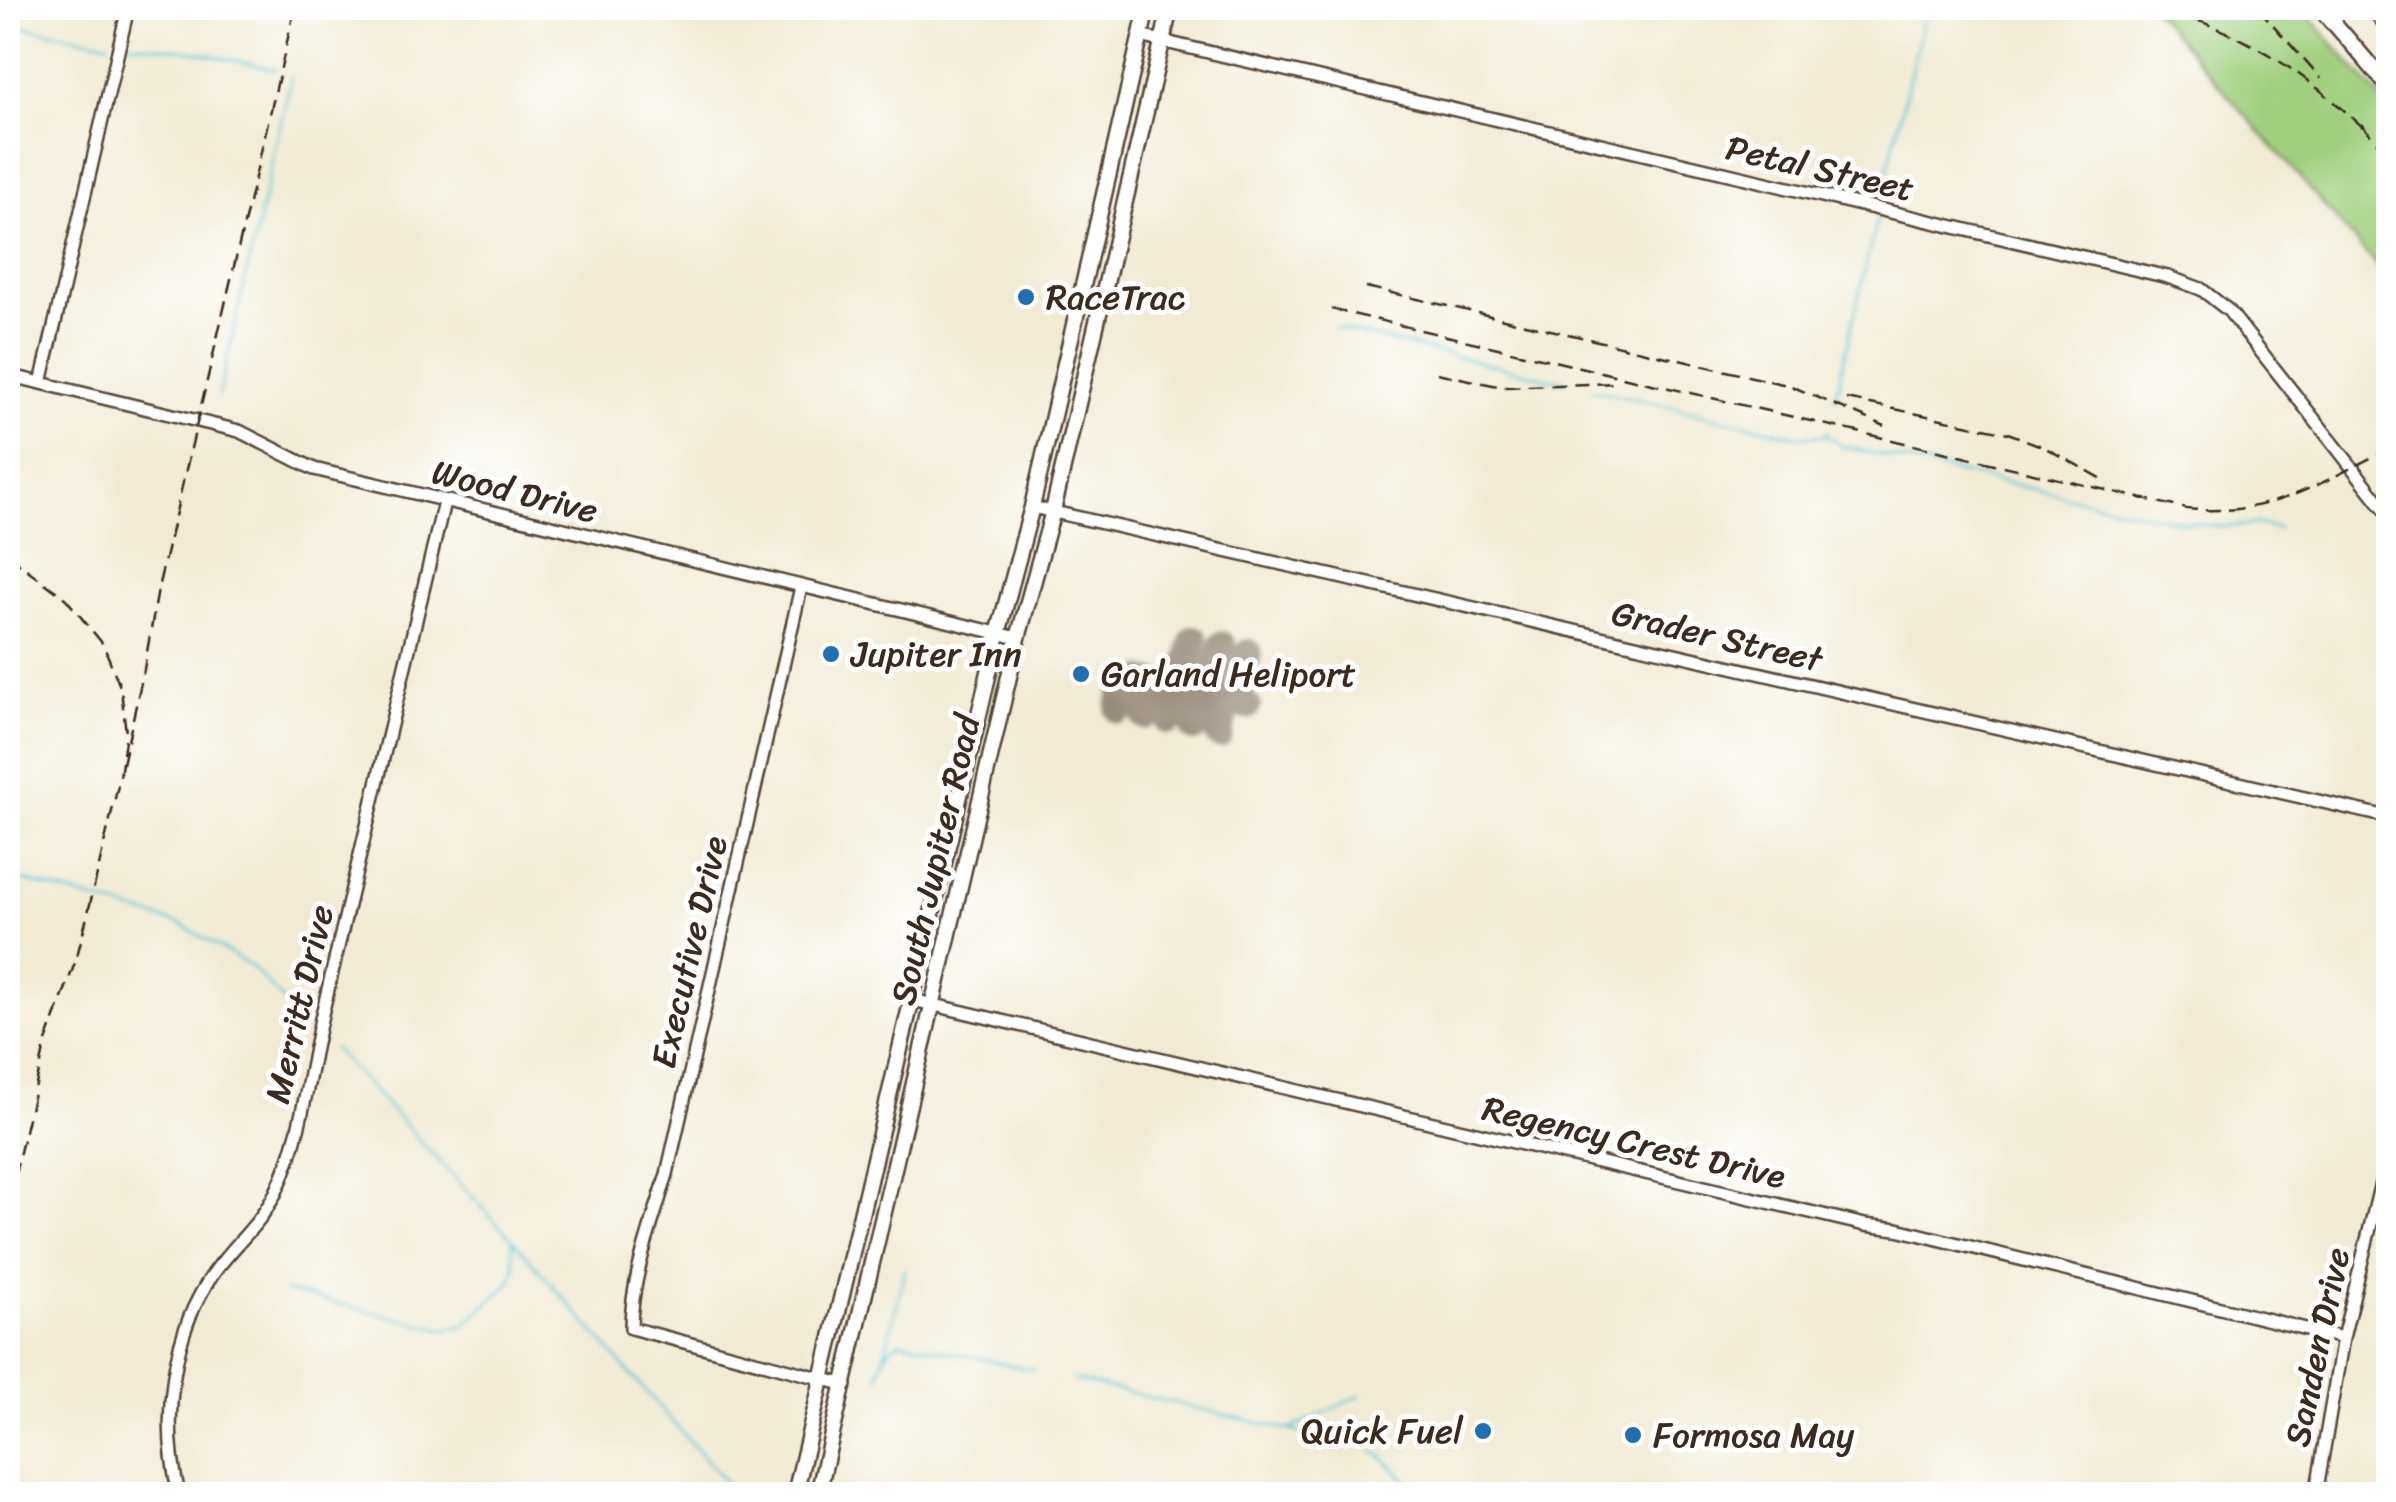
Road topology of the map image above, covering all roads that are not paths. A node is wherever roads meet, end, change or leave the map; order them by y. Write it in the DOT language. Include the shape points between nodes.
graph roads {
  1 [pos="128,8"];
  2 [pos="1147,8"];
  3 [pos="1170,8"];
  4 [pos="2375,8"];
  5 [pos="2325,12"];
  6 [pos="2388,23"];
  7 [pos="1140,36"];
  8 [pos="1162,40"];
  9 [pos="2388,86"];
  10 [pos="8,375"];
  11 [pos="41,383"];
  12 [pos="444,502"];
  13 [pos="1032,507"];
  14 [pos="1053,511"];
  15 [pos="2388,513"];
  16 [pos="801,587"];
  17 [pos="998,634"];
  18 [pos="1018,638"];
  19 [pos="2388,818"];
  20 [pos="912,1000"];
  21 [pos="932,1004"];
  22 [pos="2388,1154"];
  23 [pos="858,1233"];
  24 [pos="879,1238"];
  25 [pos="2342,1338"];
  26 [pos="824,1379"];
  27 [pos="846,1384"];
  28 [pos="180,1494"];
  29 [pos="795,1494"];
  30 [pos="818,1494"];
  31 [pos="2316,1494"];
  1 -- 11 [label="street"];
  2 -- 7 [label="main road, South Jupiter Road"];
  3 -- 8 [label="main road, South Jupiter Road"];
  4 -- 6 [label="highway"];
  5 -- 9 [label="main road"];
  7 -- 8 [label="street, Petal Street"];
  7 -- 13 [label="main road, South Jupiter Road"];
  8 -- 14 [label="main road, South Jupiter Road"];
  8 -- 15 [label="street, Petal Street" via="2168,276 2229,311"];
  10 -- 11 [label="street, Wood Drive"];
  11 -- 12 [label="street, Wood Drive" via="240,430 314,470"];
  12 -- 16 [label="street, Wood Drive"];
  12 -- 28 [label="street, Merritt Drive" via="298,1134 274,1198 213,1273 176,1360 171,1433"];
  13 -- 14 [label="street, Grader Street"];
  13 -- 17 [label="main road, South Jupiter Road"];
  14 -- 18 [label="main road, South Jupiter Road"];
  14 -- 19 [label="street, Grader Street"];
  16 -- 17 [label="street, Wood Drive"];
  16 -- 26 [label="street, Executive Drive" via="631,1328"];
  17 -- 18 [label="street, Wood Drive"];
  17 -- 20 [label="main road, South Jupiter Road"];
  18 -- 21 [label="main road, South Jupiter Road"];
  20 -- 21 [label="street, Regency Crest Drive"];
  20 -- 23 [label="main road, South Jupiter Road"];
  21 -- 24 [label="main road, South Jupiter Road"];
  21 -- 25 [label="street, Regency Crest Drive"];
  22 -- 25 [label="street, Sanden Drive"];
  23 -- 24 [label="main road"];
  23 -- 26 [label="main road, South Jupiter Road"];
  24 -- 27 [label="main road, South Jupiter Road"];
  25 -- 31 [label="street, Sanden Drive"];
  26 -- 27 [label="street"];
  26 -- 29 [label="main road, South Jupiter Road"];
  27 -- 30 [label="main road, South Jupiter Road"];
}
